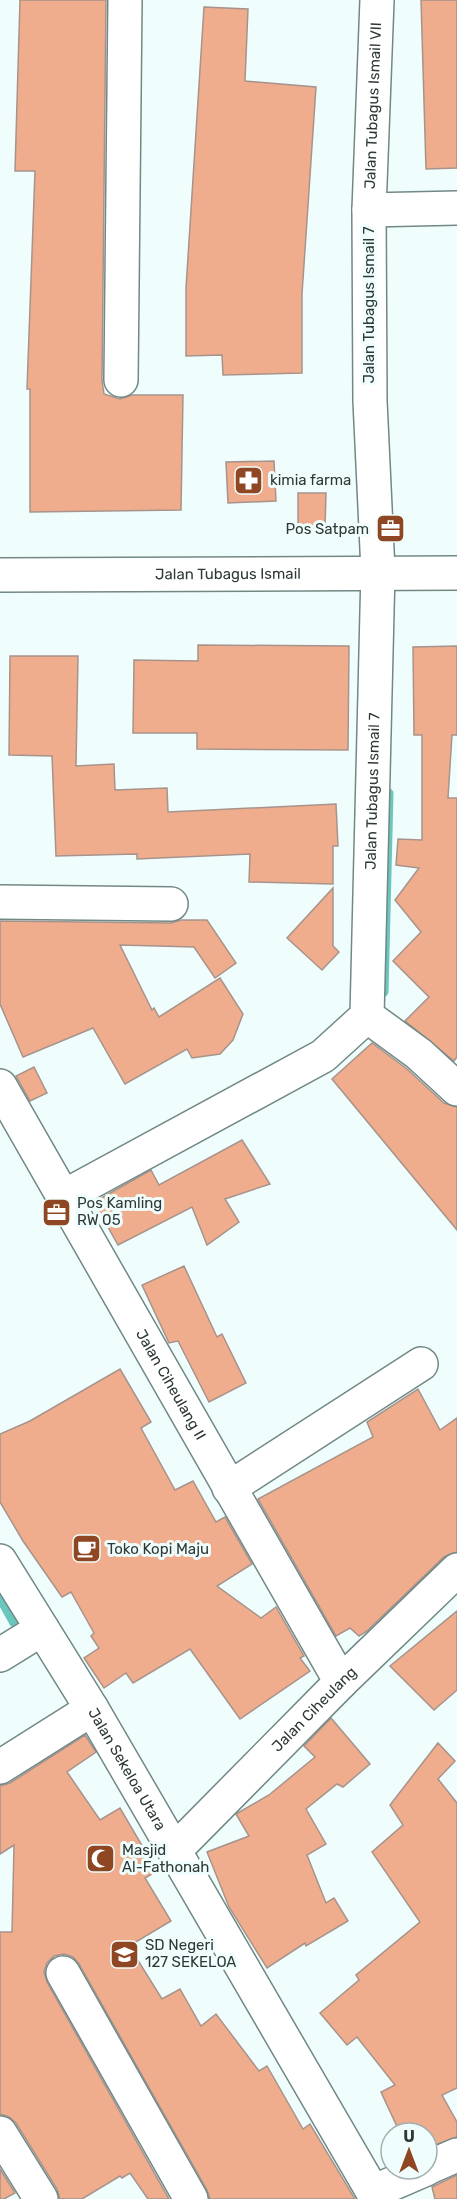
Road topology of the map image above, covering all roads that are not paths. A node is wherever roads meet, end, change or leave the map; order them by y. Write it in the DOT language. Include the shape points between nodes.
graph roads {
  1 [pos="126,0"];
  2 [pos="377,0"];
  3 [pos="457,208"];
  4 [pos="369,210"];
  5 [pos="121,380"];
  6 [pos="378,571"];
  7 [pos="457,573"];
  8 [pos="0,575"];
  9 [pos="0,902"];
  10 [pos="171,904"];
  11 [pos="367,1016"];
  12 [pos="454,1079"];
  13 [pos="0,1086"];
  14 [pos="63,1197"];
  15 [pos="421,1364"];
  16 [pos="229,1488"];
  17 [pos="0,1561"];
  18 [pos="457,1570"];
  19 [pos="42,1629"];
  20 [pos="0,1655"];
  21 [pos="340,1682"];
  22 [pos="92,1709"];
  23 [pos="0,1767"];
  24 [pos="175,1850"];
  25 [pos="63,1973"];
  26 [pos="2,2138"];
  27 [pos="457,2155"];
  28 [pos="439,2163"];
  29 [pos="402,2181"];
  30 [pos="29,2195"];
  31 [pos="375,2195"];
  32 [pos="191,2199"];
  1 -- 5 [label="street"];
  2 -- 4 [label="street, Jalan Tubagus Ismail VII"];
  3 -- 4 [label="street"];
  4 -- 6 [label="street, Jalan Tubagus Ismail 7" via="370,401"];
  6 -- 7 [label="street, Jalan Tubagus Ismail"];
  6 -- 8 [label="street, Jalan Tubagus Ismail"];
  6 -- 11 [label="street, Jalan Tubagus Ismail 7"];
  9 -- 10 [label="street"];
  11 -- 12 [label="street"];
  11 -- 14 [label="street" via="323,1056"];
  13 -- 14 [label="street, Jalan Ciheulang II"];
  14 -- 16 [label="street, Jalan Ciheulang II"];
  15 -- 16 [label="street"];
  16 -- 21 [label="street, Jalan Ciheulang II"];
  17 -- 19 [label="street, Jalan Sekeloa Utara"];
  18 -- 21 [label="street, Jalan Ciheulang"];
  19 -- 20 [label="street"];
  19 -- 22 [label="street, Jalan Sekeloa Utara"];
  21 -- 24 [label="street, Jalan Ciheulang"];
  22 -- 23 [label="street"];
  22 -- 24 [label="street, Jalan Sekeloa Utara"];
  24 -- 31 [label="street, Jalan Sekeloa Utara"];
  25 -- 32 [label="street"];
  26 -- 30 [label="street"];
  27 -- 28 [label="street"];
  29 -- 31 [label="street"];
}
